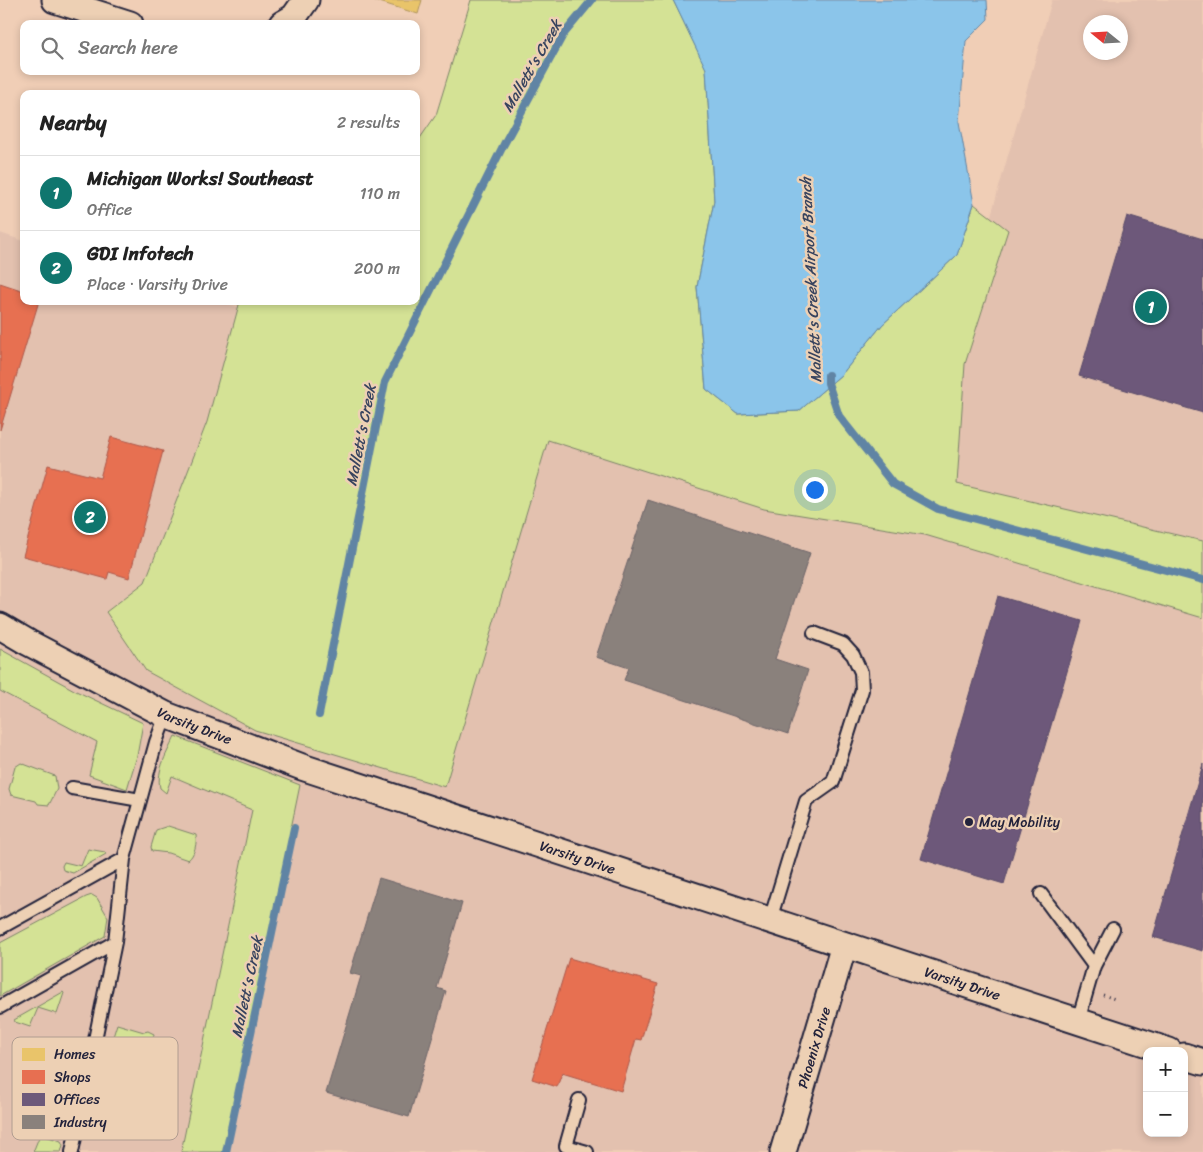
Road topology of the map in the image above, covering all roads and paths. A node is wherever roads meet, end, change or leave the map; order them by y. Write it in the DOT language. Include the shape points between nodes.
graph roads {
  1 [pos="55,0"];
  2 [pos="306,0"];
  3 [pos="118,20"];
  4 [pos="289,20"];
  5 [pos="0,626"];
  6 [pos="814,633"];
  7 [pos="166,715"];
  8 [pos="72,788"];
  9 [pos="140,800"];
  10 [pos="124,859"];
  11 [pos="1041,894"];
  12 [pos="770,920"];
  13 [pos="0,928"];
  14 [pos="1113,929"];
  15 [pos="115,942"];
  16 [pos="844,945"];
  17 [pos="1094,966"];
  18 [pos="0,1007"];
  19 [pos="1078,1021"];
  20 [pos="96,1037"];
  21 [pos="1157,1047"];
  22 [pos="1188,1057"];
  23 [pos="1203,1062"];
  24 [pos="579,1100"];
  25 [pos="587,1152"];
  26 [pos="783,1152"];
  1 -- 3 [label="street"];
  2 -- 4 [label="street"];
  5 -- 7 [label="street, Varsity Drive"];
  6 -- 12 [label="lane" via="842,644 853,655 860,672 862,690 833,782 806,801"];
  7 -- 9 [label="lane"];
  7 -- 12 [label="street, Varsity Drive" via="311,770"];
  8 -- 9 [label="lane"];
  9 -- 10 [label="lane"];
  10 -- 13 [label="lane"];
  10 -- 15 [label="lane"];
  11 -- 17 [label="lane"];
  12 -- 16 [label="street, Varsity Drive"];
  14 -- 17 [label="lane"];
  15 -- 18 [label="lane"];
  15 -- 20 [label="lane"];
  16 -- 19 [label="street, Varsity Drive"];
  16 -- 26 [label="street, Phoenix Drive"];
  17 -- 19 [label="lane"];
  19 -- 21 [label="street, Varsity Drive"];
  22 -- 23 [label="street"];
  24 -- 25 [label="lane" via="566,1146"];
}
